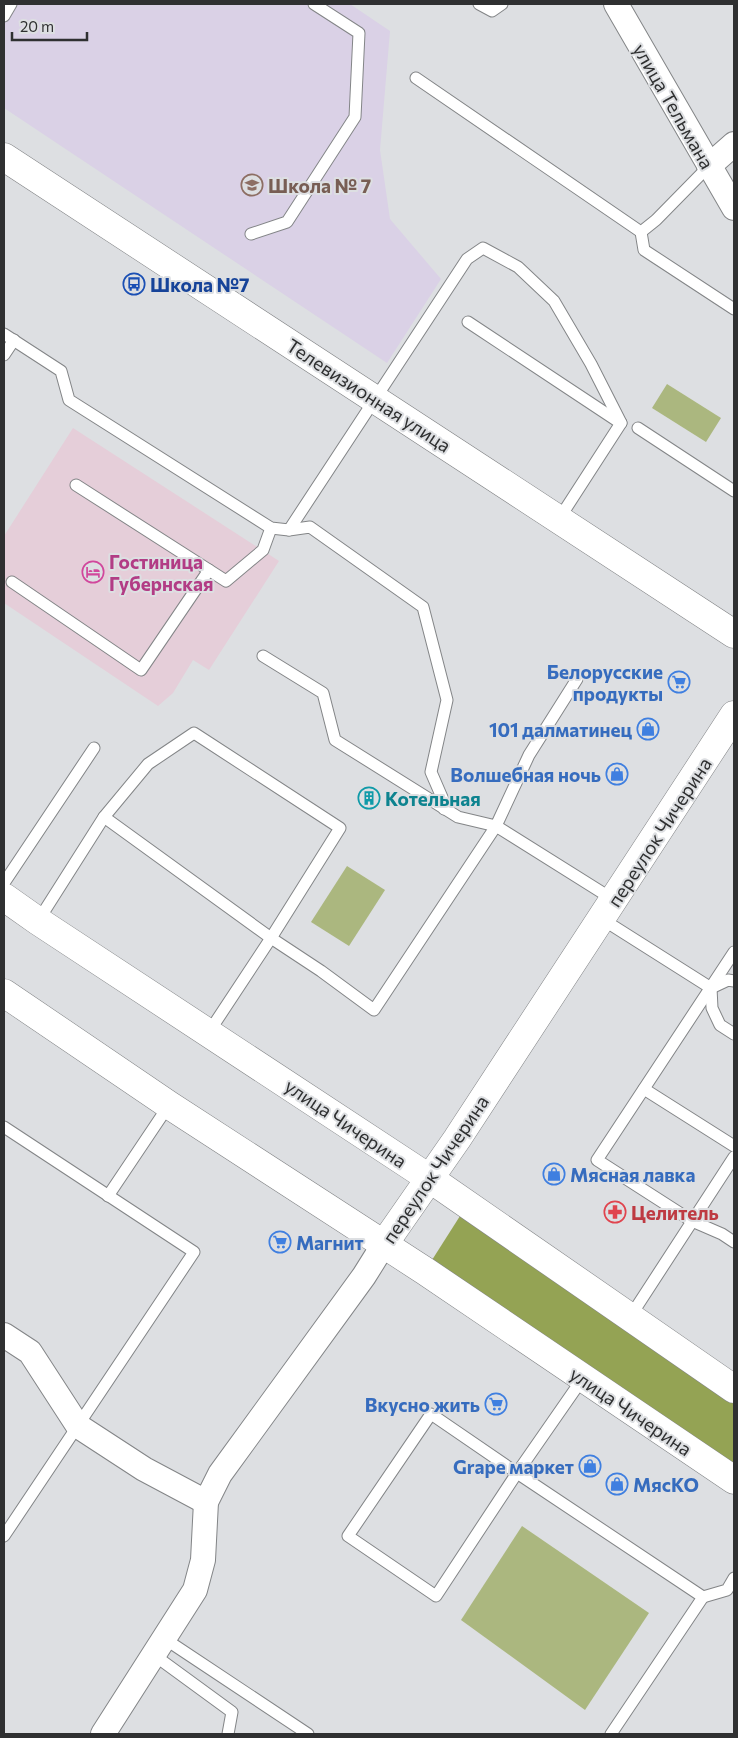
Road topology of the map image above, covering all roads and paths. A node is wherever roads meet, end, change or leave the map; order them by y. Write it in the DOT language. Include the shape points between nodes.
graph roads {
  1 [pos="11,4"];
  2 [pos="314,4"];
  3 [pos="479,4"];
  4 [pos="502,4"];
  5 [pos="616,4"];
  6 [pos="4,16"];
  7 [pos="416,78"];
  8 [pos="734,144"];
  9 [pos="4,157"];
  10 [pos="709,166"];
  11 [pos="734,208"];
  12 [pos="642,232"];
  13 [pos="252,234"];
  14 [pos="734,309"];
  15 [pos="468,322"];
  16 [pos="9,337"];
  17 [pos="4,355"];
  18 [pos="375,399"];
  19 [pos="621,423"];
  20 [pos="638,428"];
  21 [pos="76,484"];
  22 [pos="734,491"];
  23 [pos="559,519"];
  24 [pos="272,528"];
  25 [pos="289,530"];
  26 [pos="209,570"];
  27 [pos="12,582"];
  28 [pos="734,634"];
  29 [pos="262,656"];
  30 [pos="577,679"];
  31 [pos="734,715"];
  32 [pos="94,748"];
  33 [pos="444,809"];
  34 [pos="104,817"];
  35 [pos="496,826"];
  36 [pos="4,882"];
  37 [pos="4,897"];
  38 [pos="608,909"];
  39 [pos="38,921"];
  40 [pos="272,938"];
  41 [pos="734,952"];
  42 [pos="734,981"];
  43 [pos="710,988"];
  44 [pos="4,993"];
  45 [pos="209,1032"];
  46 [pos="734,1034"];
  47 [pos="644,1089"];
  48 [pos="170,1105"];
  49 [pos="4,1127"];
  50 [pos="734,1146"];
  51 [pos="734,1157"];
  52 [pos="429,1178"];
  53 [pos="108,1196"];
  54 [pos="692,1221"];
  55 [pos="734,1242"];
  56 [pos="384,1244"];
  57 [pos="630,1317"];
  58 [pos="4,1335"];
  59 [pos="583,1378"];
  60 [pos="734,1389"];
  61 [pos="78,1426"];
  62 [pos="517,1473"];
  63 [pos="734,1480"];
  64 [pos="206,1502"];
  65 [pos="4,1536"];
  66 [pos="734,1578"];
  67 [pos="703,1597"];
  68 [pos="160,1647"];
  69 [pos="103,1734"];
  70 [pos="228,1734"];
  71 [pos="308,1734"];
  72 [pos="611,1734"];
  1 -- 6 [label="lane"];
  2 -- 13 [label="lane" via="359,33 355,117 287,222"];
  3 -- 4 [label="lane" via="492,11"];
  5 -- 10 [label="street, улица Тельмана"];
  7 -- 12 [label="lane"];
  8 -- 10 [label="street"];
  9 -- 18 [label="street, Телевизионная улица"];
  10 -- 11 [label="street, улица Тельмана"];
  10 -- 12 [label="lane"];
  12 -- 14 [label="lane" via="644,250"];
  15 -- 19 [label="lane"];
  16 -- 17 [label="lane"];
  16 -- 24 [label="lane" via="61,371 68,400"];
  18 -- 19 [label="lane" via="467,259 483,248 518,267 554,301"];
  18 -- 23 [label="street, Телевизионная улица"];
  18 -- 25 [label="lane"];
  19 -- 23 [label="lane"];
  20 -- 22 [label="lane"];
  21 -- 26 [label="lane"];
  23 -- 28 [label="street, Телевизионная улица"];
  24 -- 25 [label="lane"];
  24 -- 26 [label="lane" via="263,550 226,581"];
  25 -- 33 [label="lane" via="310,527 423,607 447,700 431,772"];
  26 -- 27 [label="lane" via="141,670"];
  29 -- 33 [label="lane" via="323,693 335,740"];
  30 -- 35 [label="lane" via="529,755"];
  31 -- 38 [label="street, переулок Чичерина"];
  32 -- 36 [label="lane"];
  33 -- 35 [label="lane" via="458,817"];
  34 -- 39 [label="lane"];
  34 -- 40 [label="lane"];
  34 -- 40 [label="lane" via="148,764 194,733 340,828"];
  35 -- 38 [label="lane"];
  35 -- 40 [label="lane" via="374,1010"];
  37 -- 39 [label="street, улица Чичерина"];
  38 -- 43 [label="lane"];
  38 -- 52 [label="street, переулок Чичерина"];
  39 -- 45 [label="street, улица Чичерина"];
  40 -- 45 [label="lane"];
  41 -- 43 [label="lane"];
  42 -- 43 [label="lane" via="728,980"];
  43 -- 46 [label="lane" via="712,1008 720,1025"];
  43 -- 47 [label="lane"];
  44 -- 48 [label="street, улица Чичерина"];
  45 -- 52 [label="street, улица Чичерина"];
  47 -- 50 [label="lane"];
  47 -- 54 [label="lane" via="597,1160"];
  48 -- 53 [label="lane"];
  48 -- 56 [label="street, улица Чичерина"];
  49 -- 53 [label="lane"];
  51 -- 54 [label="lane"];
  52 -- 56 [label="street, переулок Чичерина"];
  52 -- 57 [label="street, улица Чичерина"];
  53 -- 61 [label="lane" via="194,1252"];
  54 -- 55 [label="lane"];
  54 -- 57 [label="lane"];
  56 -- 59 [label="street, улица Чичерина"];
  56 -- 64 [label="street, переулок Чичерина" via="220,1474"];
  57 -- 60 [label="street, улица Чичерина"];
  58 -- 61 [label="street" via="30,1352"];
  59 -- 62 [label="lane"];
  59 -- 63 [label="street, улица Чичерина"];
  61 -- 64 [label="street" via="144,1469"];
  61 -- 65 [label="lane"];
  62 -- 62 [label="lane" via="431,1414 348,1536 436,1596"];
  62 -- 67 [label="lane"];
  64 -- 68 [label="street, переулок Чичерина" via="203,1560 195,1590"];
  66 -- 67 [label="lane" via="727,1590"];
  67 -- 72 [label="lane"];
  68 -- 69 [label="street, переулок Чичерина"];
  68 -- 70 [label="lane" via="232,1712"];
  68 -- 71 [label="lane"];
}
